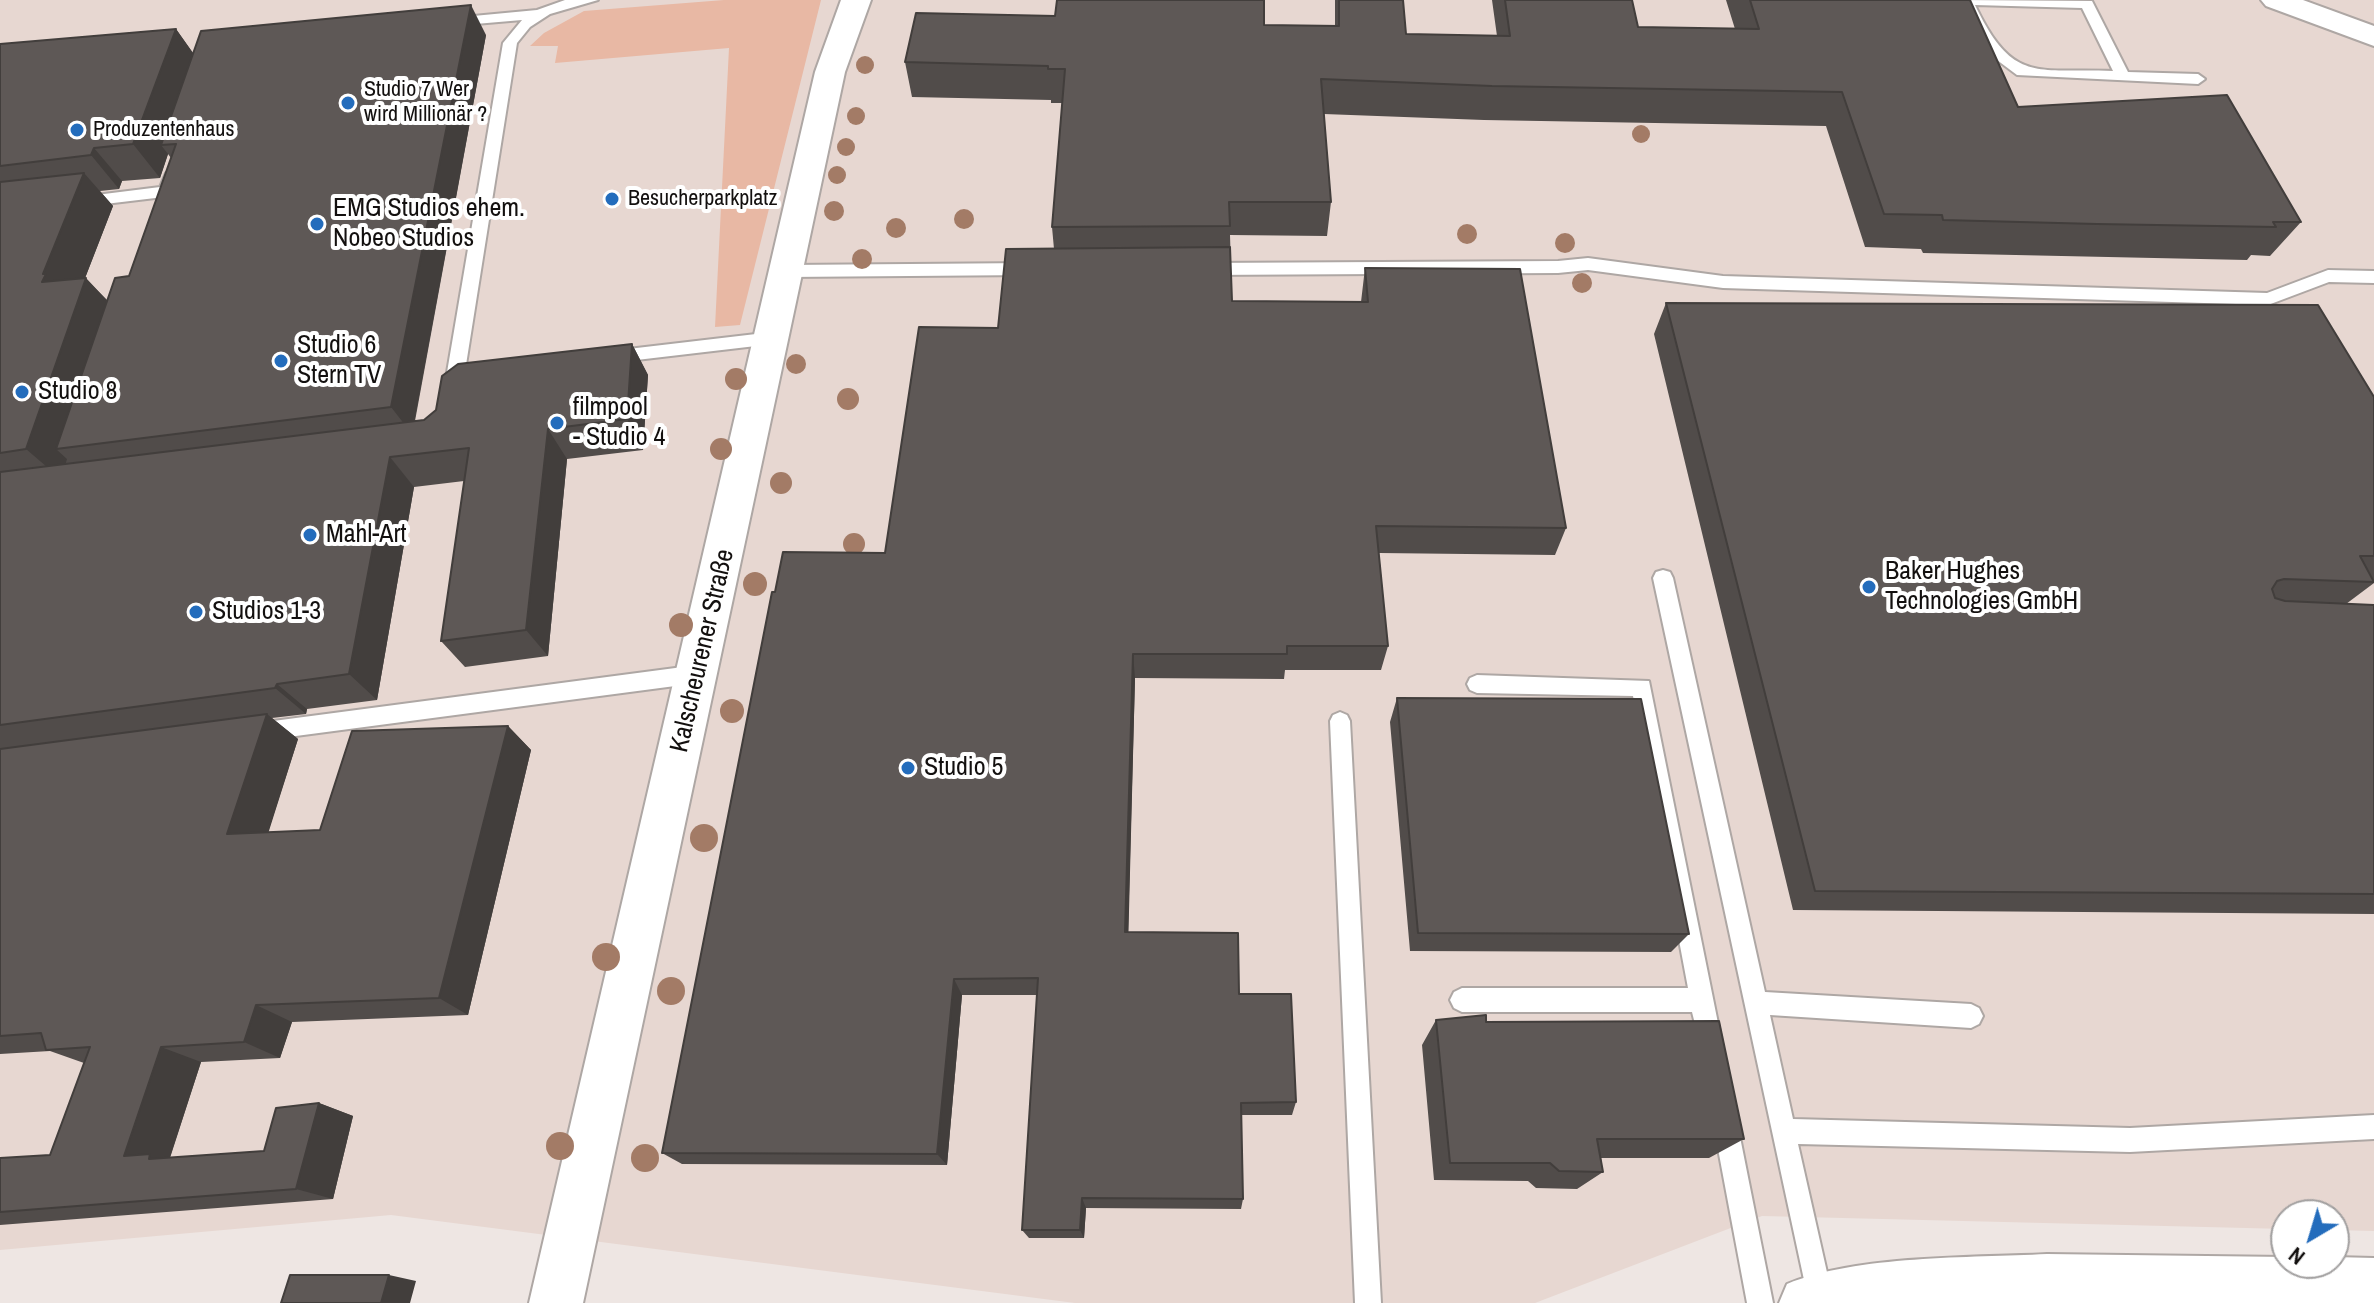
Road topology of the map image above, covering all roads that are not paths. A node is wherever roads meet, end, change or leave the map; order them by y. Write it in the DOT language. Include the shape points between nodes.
graph roads {
  1 [pos="591,0"];
  2 [pos="856,0"];
  3 [pos="2276,0"];
  4 [pos="1966,1"];
  5 [pos="540,14"];
  6 [pos="436,24"];
  7 [pos="2374,37"];
  8 [pos="2123,76"];
  9 [pos="2198,79"];
  10 [pos="176,163"];
  11 [pos="60,204"];
  12 [pos="1048,269"];
  13 [pos="1191,269"];
  14 [pos="787,271"];
  15 [pos="2374,277"];
  16 [pos="773,338"];
  17 [pos="593,359"];
  18 [pos="452,401"];
  19 [pos="1663,578"];
  20 [pos="698,674"];
  21 [pos="1477,684"];
  22 [pos="1340,721"];
  23 [pos="233,735"];
  24 [pos="1462,1000"];
  25 [pos="1701,1000"];
  26 [pos="1755,1003"];
  27 [pos="1971,1016"];
  28 [pos="1716,1076"];
  29 [pos="1722,1106"];
  30 [pos="2374,1127"];
  31 [pos="1783,1131"];
  32 [pos="2374,1285"];
  33 [pos="1813,1301"];
  34 [pos="556,1303"];
  35 [pos="1368,1303"];
  36 [pos="1760,1303"];
  1 -- 5 [label="lane"];
  2 -- 14 [label="street, Kalscheurener Straße" via="830,72"];
  3 -- 7 [label="street"];
  4 -- 8 [label="lane" via="1991,51 2007,65 2022,72"];
  4 -- 8 [label="lane" via="2087,4"];
  5 -- 6 [label="lane"];
  5 -- 18 [label="lane" via="510,43 464,374"];
  8 -- 9 [label="lane"];
  10 -- 11 [label="lane" via="164,200"];
  12 -- 14 [label="lane"];
  13 -- 15 [label="lane" via="1588,264 1723,282 2268,299 2328,276"];
  14 -- 16 [label="street, Kalscheurener Straße"];
  16 -- 17 [label="lane"];
  16 -- 20 [label="street, Kalscheurener Straße"];
  19 -- 26 [label="lane"];
  20 -- 23 [label="lane"];
  20 -- 34 [label="street, Kalscheurener Straße"];
  21 -- 25 [label="lane" via="1642,687"];
  22 -- 35 [label="lane"];
  24 -- 25 [label="lane"];
  25 -- 28 [label="lane"];
  26 -- 27 [label="lane"];
  26 -- 31 [label="lane"];
  29 -- 36 [label="lane"];
  30 -- 31 [label="lane" via="2130,1140"];
  31 -- 33 [label="lane"];
  32 -- 33 [label="street" via="2047,1281 1899,1288"];
}
